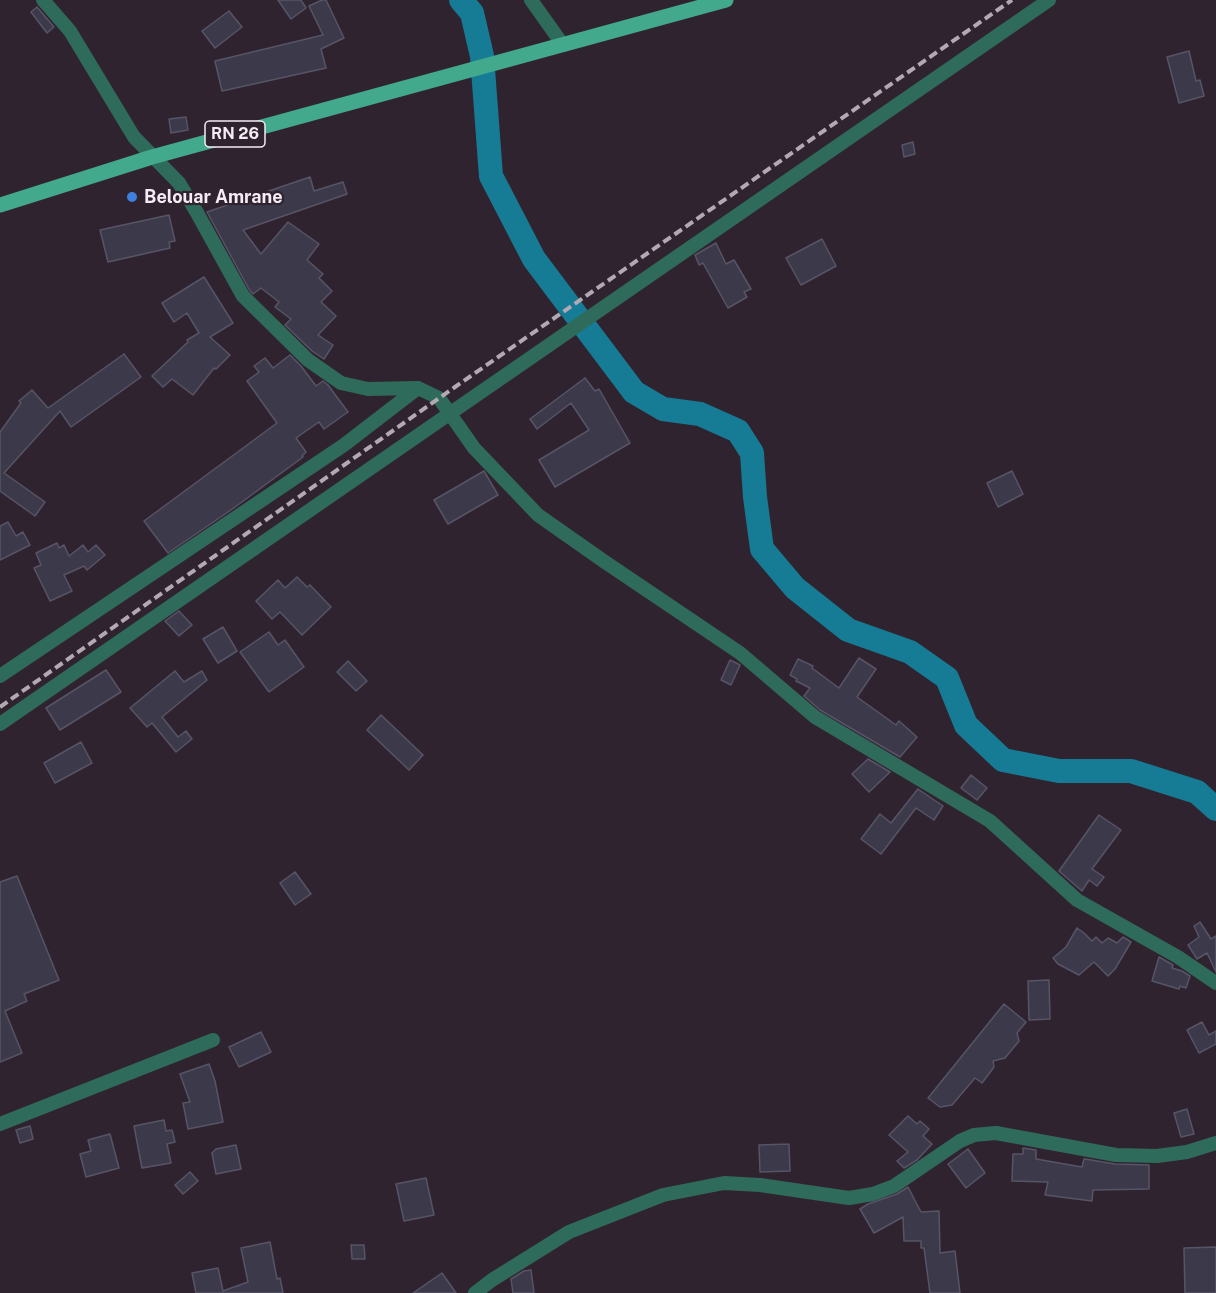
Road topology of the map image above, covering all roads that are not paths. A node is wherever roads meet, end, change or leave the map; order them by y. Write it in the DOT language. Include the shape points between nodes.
graph roads {
  1 [pos="43,0"];
  2 [pos="531,0"];
  3 [pos="726,0"];
  4 [pos="1049,0"];
  5 [pos="563,45"];
  6 [pos="152,157"];
  7 [pos="0,205"];
  8 [pos="418,388"];
  9 [pos="448,413"];
  10 [pos="0,676"];
  11 [pos="0,724"];
  12 [pos="1216,983"];
  13 [pos="213,1040"];
  14 [pos="0,1124"];
  15 [pos="1216,1143"];
  16 [pos="475,1293"];
  1 -- 6 [label="street" via="70,31 134,136"];
  2 -- 5 [label="street"];
  3 -- 5 [label="main road, RN 26"];
  4 -- 9 [label="street"];
  5 -- 6 [label="main road, RN 26"];
  6 -- 7 [label="main road, RN 26"];
  6 -- 8 [label="street" via="178,183 243,296 308,360 341,383 368,389"];
  8 -- 9 [label="street" via="439,398"];
  8 -- 10 [label="street" via="344,445"];
  9 -- 11 [label="street"];
  9 -- 12 [label="street" via="474,448 538,515 740,653 815,717 990,821 1077,900"];
  13 -- 14 [label="street"];
  15 -- 16 [label="street" via="1187,1152 1116,1155 996,1133 974,1135 894,1186 873,1194 849,1198 724,1183 663,1195 568,1232"];
}
